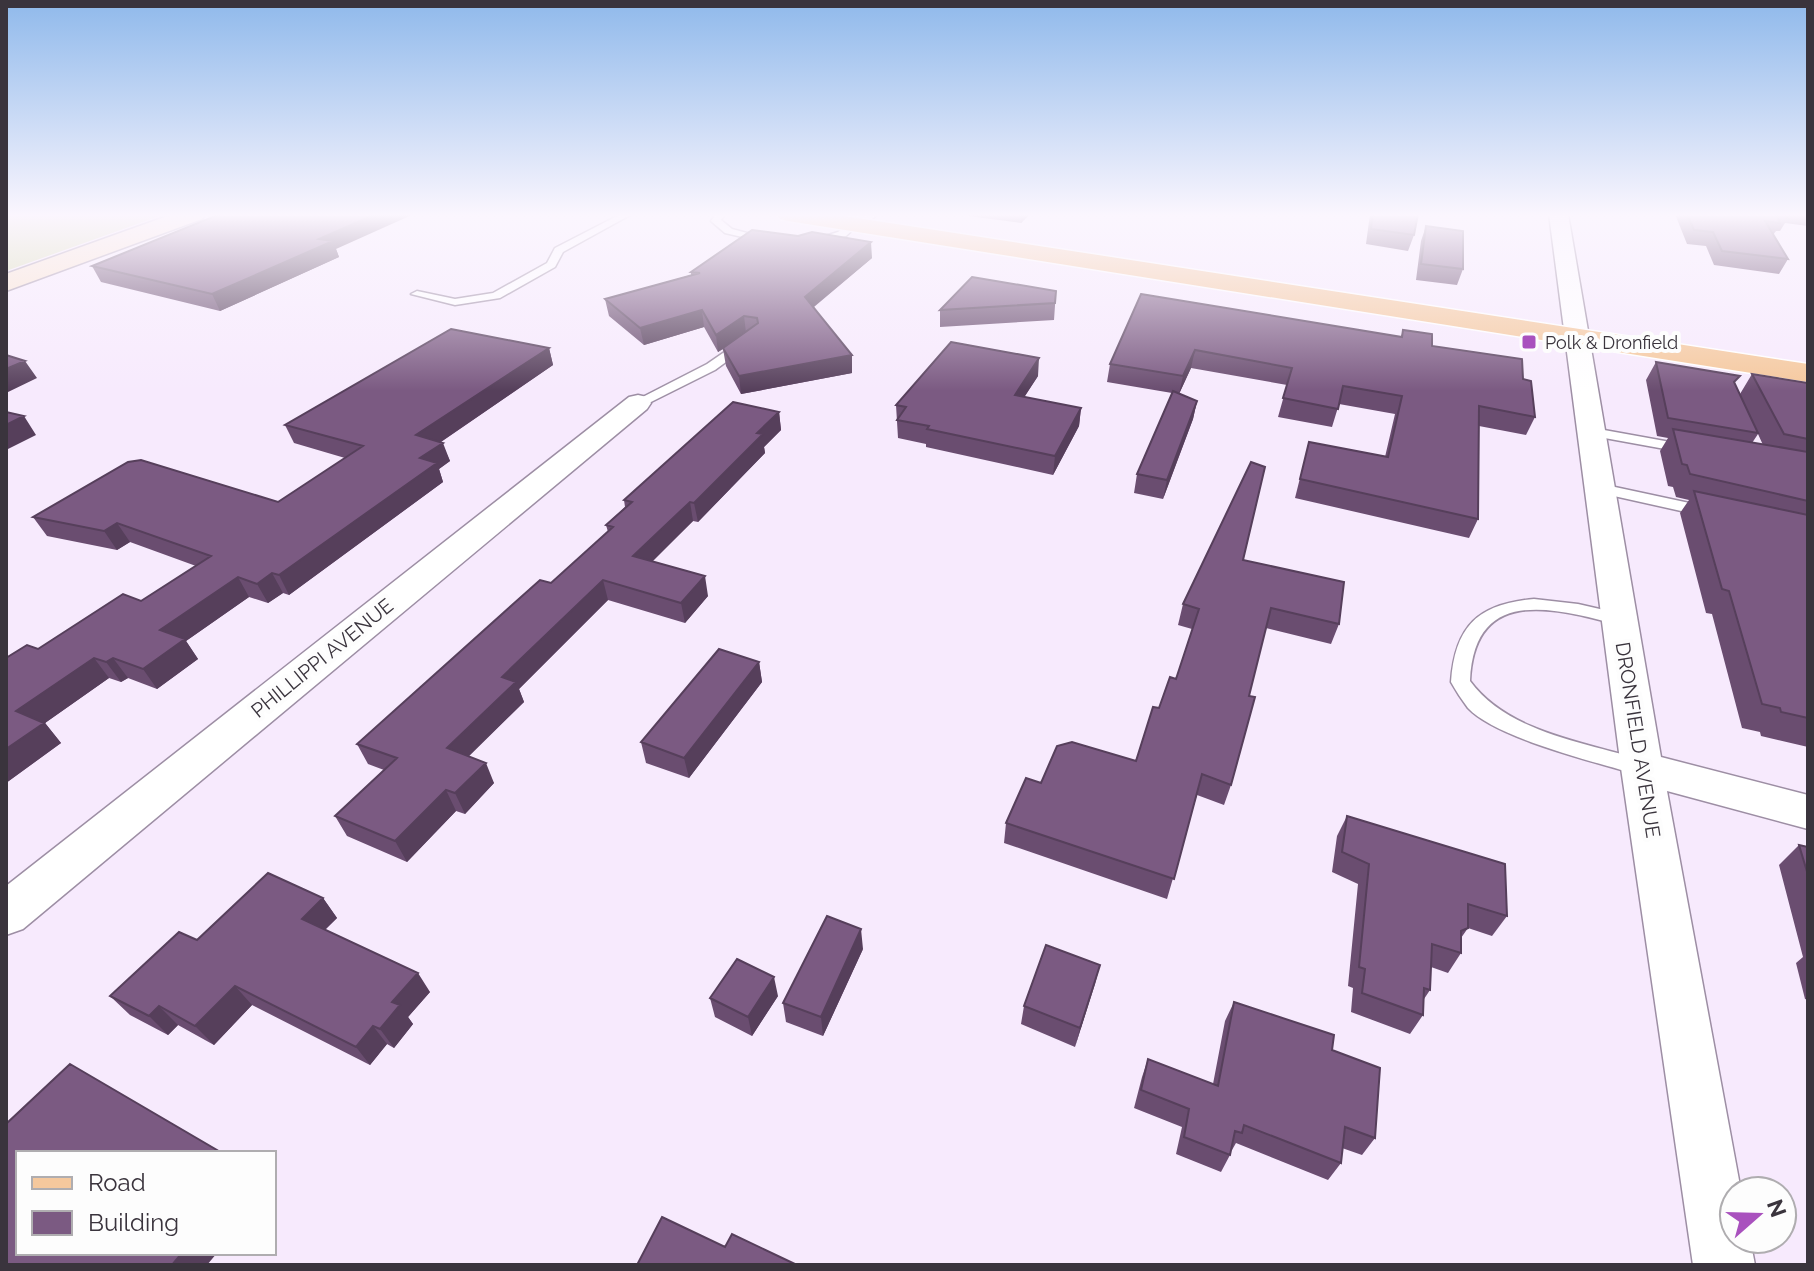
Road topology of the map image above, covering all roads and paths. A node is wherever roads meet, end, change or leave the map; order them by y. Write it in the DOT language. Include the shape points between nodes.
graph roads {
  1 [pos="32,273"];
  2 [pos="536,273"];
  3 [pos="1189,273"];
  4 [pos="1568,273"];
  5 [pos="6,283"];
  6 [pos="417,294"];
  7 [pos="752,338"];
  8 [pos="1579,338"];
  9 [pos="1808,373"];
  10 [pos="638,403"];
  11 [pos="1593,432"];
  12 [pos="1700,452"];
  13 [pos="1601,489"];
  14 [pos="1722,515"];
  15 [pos="1620,619"];
  16 [pos="1642,768"];
  17 [pos="1808,812"];
  18 [pos="6,914"];
  19 [pos="1724,1265"];
  1 -- 5 [label="street"];
  2 -- 6 [label="lane" via="496,296 455,302"];
  3 -- 8 [label="main road"];
  4 -- 8 [label="street, DRONFIELD AVENUE"];
  7 -- 10 [label="lane" via="711,367"];
  8 -- 9 [label="main road"];
  8 -- 11 [label="street, DRONFIELD AVENUE"];
  10 -- 18 [label="street, PHILLIPPI AVENUE"];
  11 -- 12 [label="lane"];
  11 -- 13 [label="street, DRONFIELD AVENUE"];
  13 -- 14 [label="lane"];
  13 -- 15 [label="street, DRONFIELD AVENUE"];
  15 -- 16 [label="street, DRONFIELD AVENUE"];
  15 -- 16 [label="lane" via="1557,604 1520,604 1498,612 1477,624 1463,648 1460,682 1477,705 1522,731"];
  16 -- 17 [label="street"];
  16 -- 19 [label="street, DRONFIELD AVENUE"];
}
